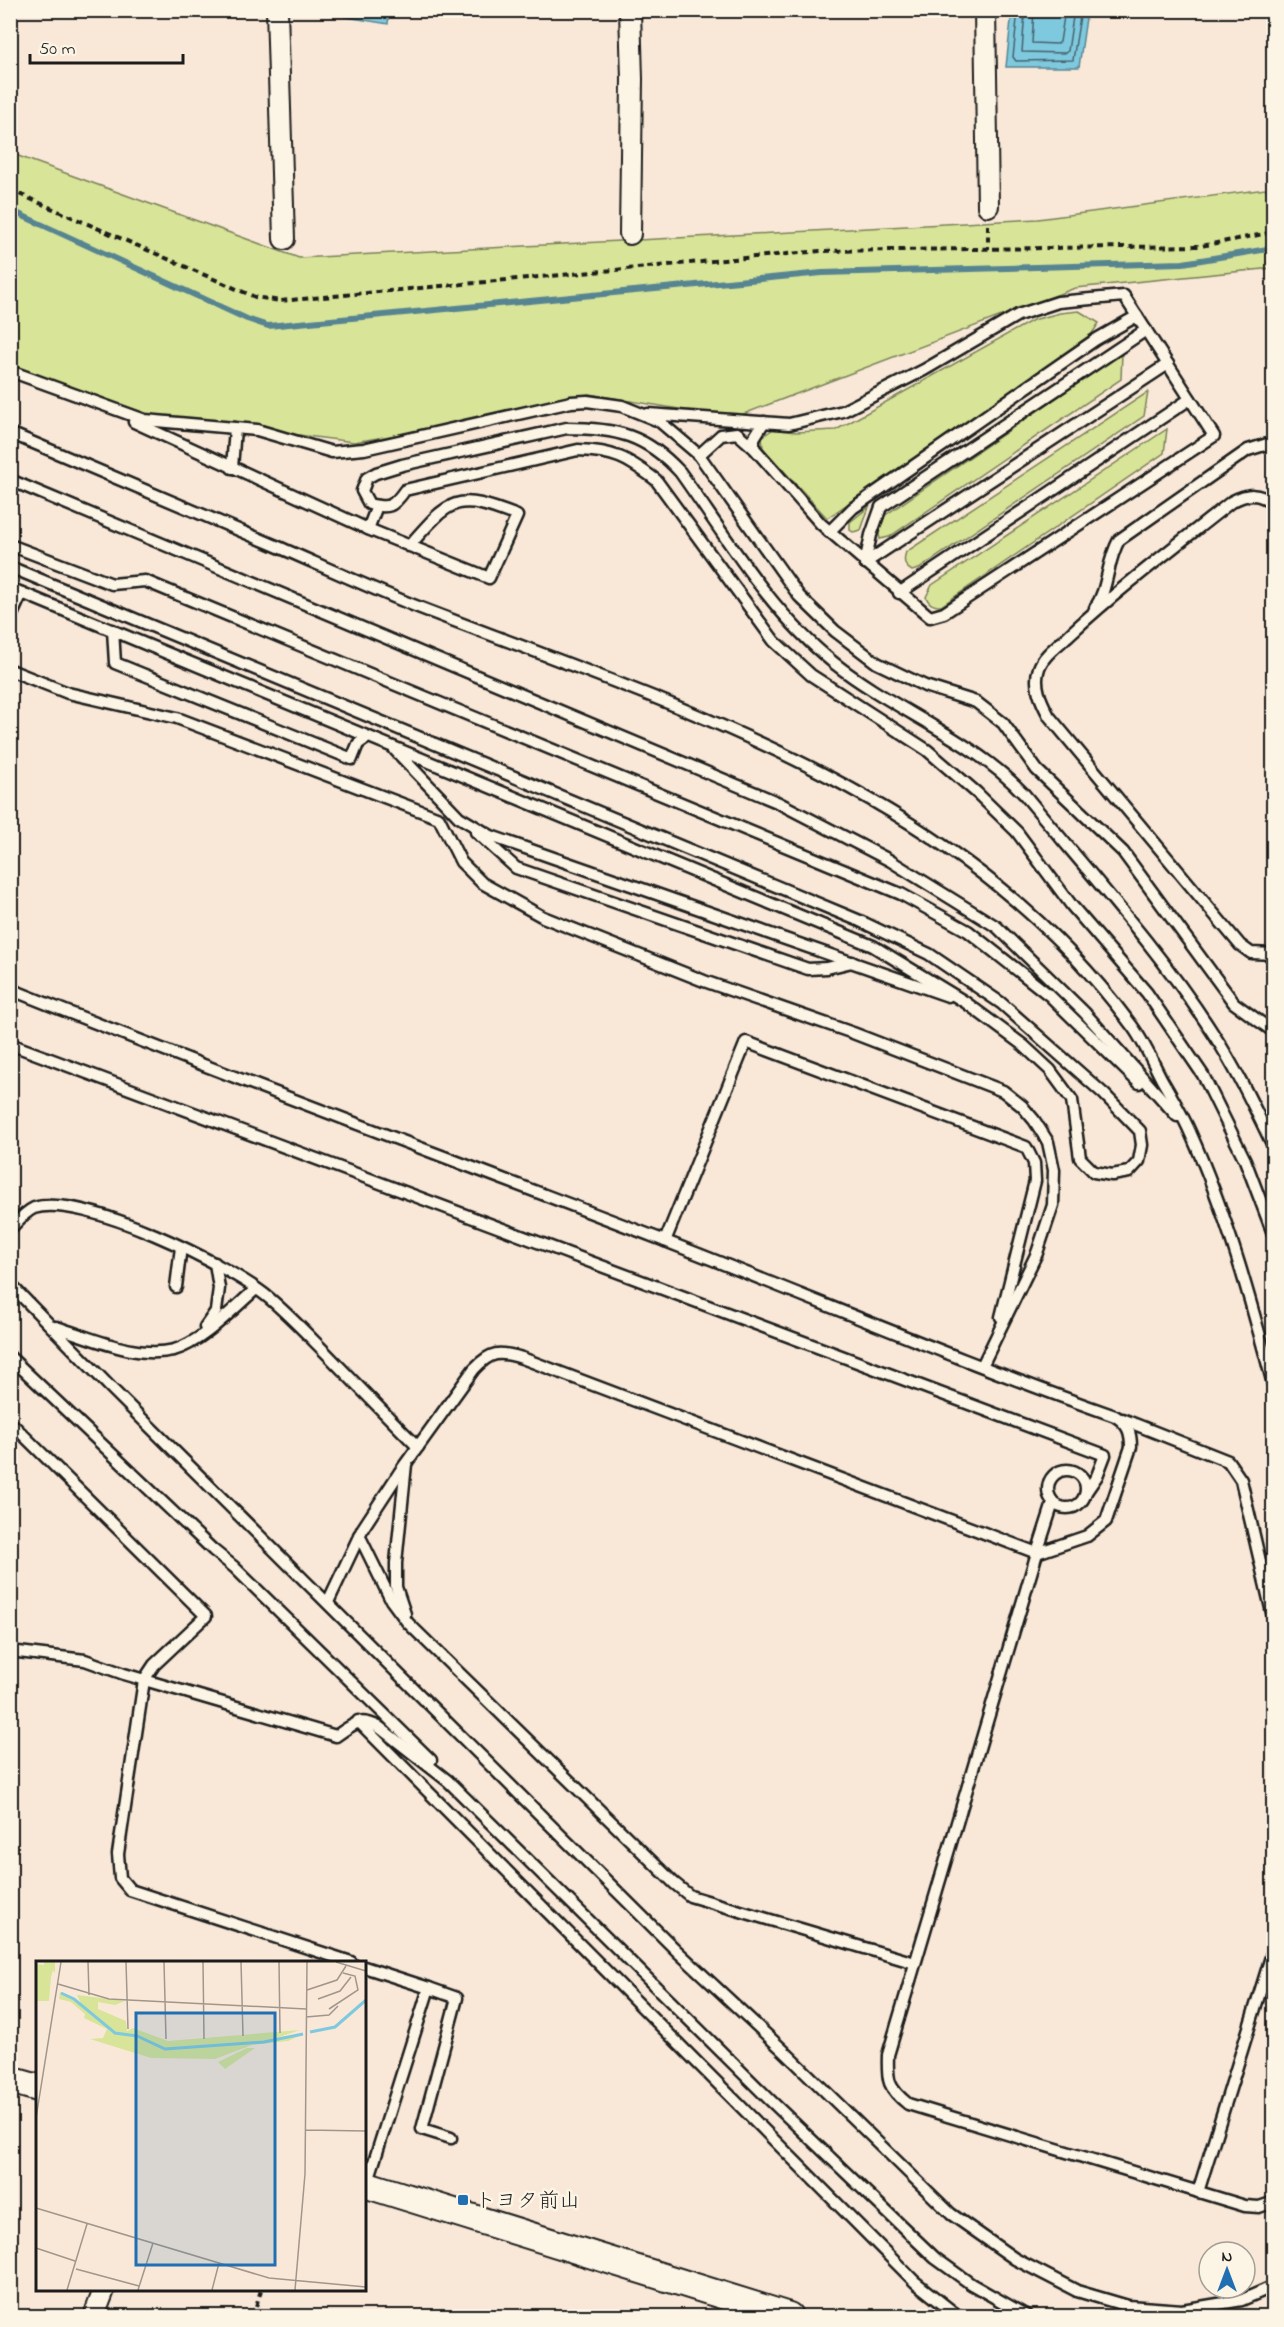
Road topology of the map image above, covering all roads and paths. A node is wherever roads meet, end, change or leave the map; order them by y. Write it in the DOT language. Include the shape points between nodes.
graph roads {
  1 [pos="277,10"];
  2 [pos="630,10"];
  3 [pos="985,10"];
  4 [pos="10,189"];
  5 [pos="988,206"];
  6 [pos="1274,232"];
  7 [pos="630,234"];
  8 [pos="284,239"];
  9 [pos="988,249"];
  10 [pos="1137,316"];
  11 [pos="1146,330"];
  12 [pos="1168,364"];
  13 [pos="10,371"];
  14 [pos="1190,399"];
  15 [pos="107,408"];
  16 [pos="644,413"];
  17 [pos="764,422"];
  18 [pos="235,428"];
  19 [pos="10,433"];
  20 [pos="1274,442"];
  21 [pos="754,448"];
  22 [pos="699,455"];
  23 [pos="232,468"];
  24 [pos="10,480"];
  25 [pos="1274,504"];
  26 [pos="377,506"];
  27 [pos="368,529"];
  28 [pos="829,532"];
  29 [pos="10,545"];
  30 [pos="409,546"];
  31 [pos="865,563"];
  32 [pos="10,567"];
  33 [pos="10,588"];
  34 [pos="22,593"];
  35 [pos="899,593"];
  36 [pos="1090,616"];
  37 [pos="10,619"];
  38 [pos="113,630"];
  39 [pos="10,670"];
  40 [pos="368,737"];
  41 [pos="392,747"];
  42 [pos="459,817"];
  43 [pos="1274,954"];
  44 [pos="852,962"];
  45 [pos="10,989"];
  46 [pos="965,1002"];
  47 [pos="1274,1032"];
  48 [pos="10,1044"];
  49 [pos="1189,1130"];
  50 [pos="1274,1148"];
  51 [pos="10,1229"];
  52 [pos="1274,1236"];
  53 [pos="665,1241"];
  54 [pos="181,1246"];
  55 [pos="215,1263"];
  56 [pos="10,1284"];
  57 [pos="176,1287"];
  58 [pos="256,1289"];
  59 [pos="53,1326"];
  60 [pos="995,1338"];
  61 [pos="196,1339"];
  62 [pos="10,1358"];
  63 [pos="982,1366"];
  64 [pos="1274,1388"];
  65 [pos="1115,1416"];
  66 [pos="10,1422"];
  67 [pos="418,1447"];
  68 [pos="406,1462"];
  69 [pos="1086,1492"];
  70 [pos="1053,1503"];
  71 [pos="359,1535"];
  72 [pos="1037,1553"];
  73 [pos="328,1602"];
  74 [pos="1274,1621"];
  75 [pos="408,1623"];
  76 [pos="10,1651"];
  77 [pos="144,1680"];
  78 [pos="358,1721"];
  79 [pos="448,1781"];
  80 [pos="1274,1947"];
  81 [pos="348,1961"];
  82 [pos="915,1963"];
  83 [pos="366,1968"];
  84 [pos="429,1988"];
  85 [pos="10,2080"];
  86 [pos="36,2087"];
  87 [pos="451,2138"];
  88 [pos="366,2184"];
  89 [pos="1198,2192"];
  90 [pos="1274,2202"];
  91 [pos="1274,2286"];
  92 [pos="103,2291"];
  93 [pos="260,2291"];
  94 [pos="773,2314"];
  95 [pos="94,2316"];
  96 [pos="252,2316"];
  97 [pos="958,2316"];
  98 [pos="1027,2316"];
  1 -- 8 [label="street"];
  2 -- 7 [label="street"];
  3 -- 5 [label="street"];
  4 -- 9 [label="path" via="255,297 280,301 820,251"];
  5 -- 9 [label="path"];
  6 -- 9 [label="path" via="1201,246"];
  10 -- 11 [label="lane"];
  10 -- 17 [label="lane" via="1124,296 1058,302 1018,315 924,370 843,411 789,424"];
  10 -- 28 [label="lane" via="1095,340 853,508"];
  11 -- 12 [label="lane"];
  11 -- 31 [label="lane" via="881,507"];
  12 -- 14 [label="lane"];
  12 -- 31 [label="lane"];
  13 -- 15 [label="lane"];
  14 -- 35 [label="lane"];
  14 -- 35 [label="lane" via="1214,436 944,613 930,617"];
  15 -- 18 [label="lane" via="145,420"];
  15 -- 23 [label="lane"];
  16 -- 17 [label="lane"];
  16 -- 18 [label="lane" via="606,403 571,402 364,449 332,452 257,430"];
  16 -- 22 [label="lane" via="678,435"];
  17 -- 21 [label="lane" via="754,438"];
  18 -- 23 [label="lane"];
  19 -- 49 [label="lane" via="410,603 708,718 884,805 959,854 1037,918 1081,962 1132,1025"];
  20 -- 36 [label="lane" via="1248,450 1119,540 1111,554 1099,602"];
  21 -- 22 [label="lane" via="737,433 721,435"];
  21 -- 28 [label="lane"];
  22 -- 47 [label="lane" via="799,596 835,631 877,663 925,686 976,702 1003,723 1037,770 1123,852 1234,1003"];
  23 -- 27 [label="lane"];
  24 -- 49 [label="lane" via="777,802 889,860 997,927 1084,1012"];
  25 -- 36 [label="lane" via="1262,496 1245,494 1231,502"];
  26 -- 27 [label="lane"];
  26 -- 50 [label="lane" via="369,504 363,491 367,478 376,472 567,428 619,432 645,441 680,472 776,608 834,664 976,752 1024,794 1178,981 1215,1036"];
  26 -- 52 [label="lane" via="384,508 396,503 405,490 578,450 605,451 633,462 656,480 774,641 811,675 927,750 1017,832 1072,906 1147,993 1203,1075 1245,1160"];
  27 -- 30 [label="lane"];
  28 -- 31 [label="lane"];
  29 -- 49 [label="lane" via="112,585 145,581 901,894 968,931 1049,994"];
  30 -- 30 [label="lane" via="489,578 517,516 485,504 460,502 431,520"];
  31 -- 35 [label="lane"];
  32 -- 46 [label="lane" via="860,921 929,954 1002,1003 1135,1125 1142,1145 1139,1161 1130,1172 1094,1172 1080,1158 1072,1100 1050,1070"];
  33 -- 34 [label="lane"];
  34 -- 37 [label="lane"];
  34 -- 38 [label="lane"];
  36 -- 43 [label="lane" via="1046,656 1039,669 1039,699 1049,716 1240,945 1251,952"];
  38 -- 40 [label="lane"];
  38 -- 40 [label="lane" via="115,663 352,759 358,744"];
  39 -- 60 [label="lane" via="68,693 177,718 430,814 439,818 461,862 482,883 543,917 1003,1091 1028,1113 1048,1142 1054,1170 1053,1205 1037,1253"];
  40 -- 41 [label="lane"];
  41 -- 42 [label="lane"];
  41 -- 46 [label="lane" via="873,946"];
  42 -- 44 [label="lane" via="491,836"];
  42 -- 44 [label="lane" via="516,868 808,969"];
  44 -- 46 [label="lane"];
  45 -- 53 [label="lane"];
  48 -- 69 [label="lane" via="1105,1455"];
  49 -- 64 [label="lane" via="1224,1216"];
  51 -- 54 [label="lane" via="34,1208 48,1206 81,1210"];
  53 -- 60 [label="lane" via="746,1042 1026,1147 1034,1163 1035,1181"];
  53 -- 63 [label="lane"];
  54 -- 55 [label="lane"];
  54 -- 57 [label="lane"];
  55 -- 58 [label="lane"];
  55 -- 61 [label="lane" via="219,1288 216,1311"];
  56 -- 59 [label="lane"];
  58 -- 61 [label="lane"];
  58 -- 67 [label="lane" via="302,1329"];
  59 -- 61 [label="lane" via="139,1352 174,1350"];
  59 -- 73 [label="lane"];
  60 -- 63 [label="lane"];
  62 -- 79 [label="lane" via="234,1567"];
  63 -- 65 [label="lane"];
  65 -- 72 [label="lane" via="1126,1423 1131,1447 1106,1521 1087,1536"];
  65 -- 74 [label="lane" via="1228,1461 1241,1480"];
  66 -- 77 [label="lane" via="206,1616 154,1665"];
  67 -- 68 [label="lane"];
  67 -- 72 [label="lane" via="485,1357 502,1352"];
  68 -- 71 [label="lane"];
  68 -- 75 [label="lane" via="396,1587"];
  69 -- 70 [label="lane" via="1075,1507 1063,1508"];
  69 -- 70 [label="lane" via="1080,1474 1062,1470 1048,1484"];
  70 -- 72 [label="lane"];
  71 -- 73 [label="lane"];
  71 -- 75 [label="lane" via="391,1600"];
  72 -- 82 [label="lane"];
  73 -- 91 [label="lane" via="676,1951 951,2214 1015,2259 1077,2290 1128,2306 1182,2310 1242,2300"];
  75 -- 82 [label="lane" via="690,1896"];
  76 -- 77 [label="lane" via="85,1660"];
  77 -- 78 [label="lane" via="336,1736"];
  77 -- 81 [label="lane" via="118,1854 120,1878 130,1890"];
  78 -- 79 [label="lane" via="379,1727"];
  78 -- 97 [label="lane" via="915,2282"];
  79 -- 98 [label="lane" via="935,2258"];
  80 -- 89 [label="lane"];
  82 -- 89 [label="lane" via="888,2055 887,2077 893,2092 908,2104"];
  83 -- 84 [label="lane"];
  84 -- 87 [label="lane" via="457,1998 422,2128"];
  84 -- 88 [label="lane"];
  85 -- 86 [label="street"];
  88 -- 94 [label="street"];
  89 -- 90 [label="lane" via="1245,2206"];
  92 -- 95 [label="street"];
  93 -- 96 [label="path"];
}
